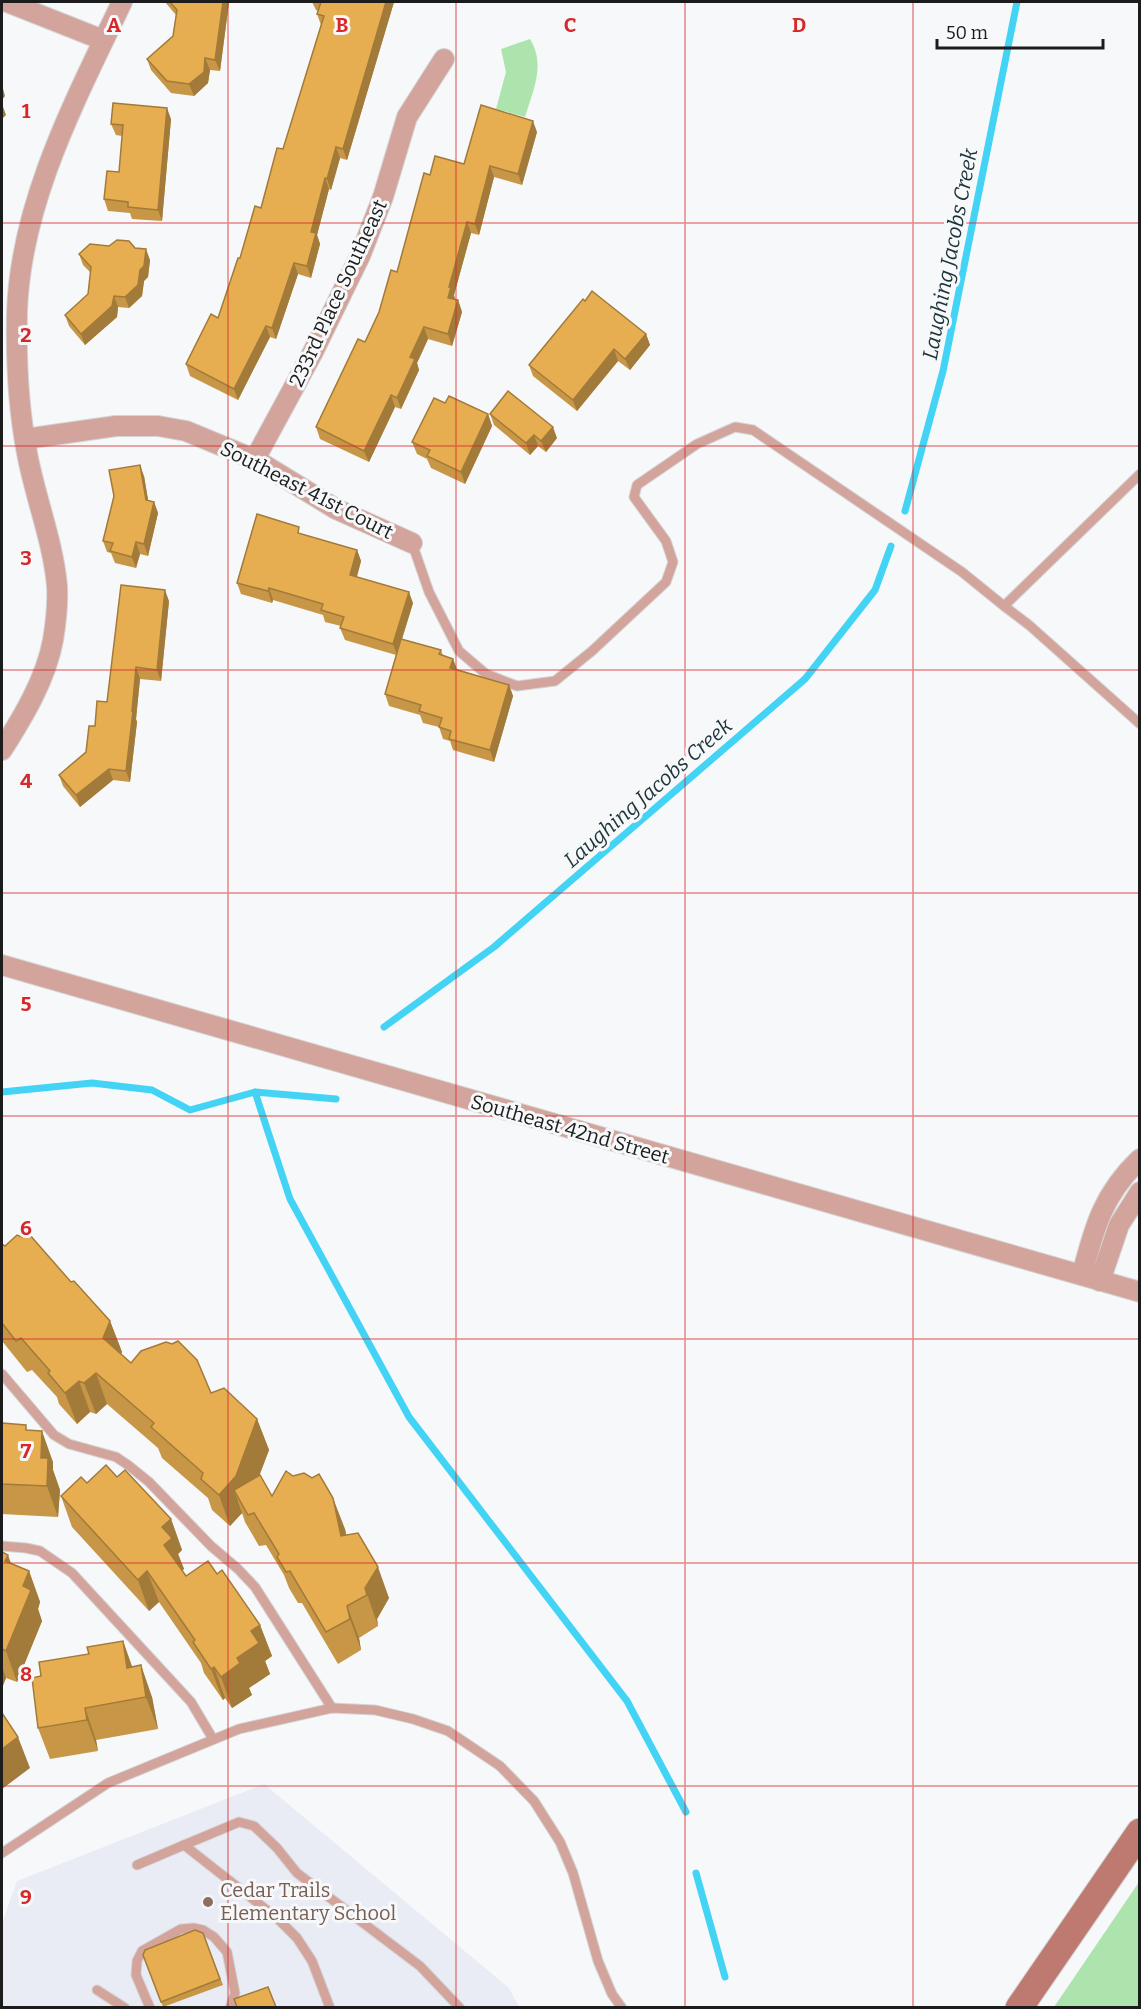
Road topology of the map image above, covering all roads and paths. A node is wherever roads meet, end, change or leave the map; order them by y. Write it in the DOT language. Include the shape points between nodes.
graph roads {
  1 [pos="7,2"];
  2 [pos="122,2"];
  3 [pos="103,40"];
  4 [pos="444,59"];
  5 [pos="25,439"];
  6 [pos="255,459"];
  7 [pos="1140,474"];
  8 [pos="412,543"];
  9 [pos="1004,606"];
  10 [pos="1140,724"];
  11 [pos="2,750"];
  12 [pos="2,965"];
  13 [pos="1140,1159"];
  14 [pos="1140,1192"];
  15 [pos="1091,1278"];
  16 [pos="1140,1292"];
  17 [pos="2,1374"];
  18 [pos="2,1546"];
  19 [pos="332,1708"];
  20 [pos="213,1739"];
  21 [pos="1140,1832"];
  22 [pos="184,1845"];
  23 [pos="2,1853"];
  24 [pos="137,1865"];
  25 [pos="97,1990"];
  26 [pos="125,2007"];
  27 [pos="150,2007"];
  28 [pos="230,2007"];
  29 [pos="330,2007"];
  30 [pos="460,2007"];
  31 [pos="622,2007"];
  32 [pos="1019,2007"];
  1 -- 3 [label="street"];
  2 -- 3 [label="street"];
  3 -- 5 [label="street" via="49,162 25,249 17,322 17,376"];
  4 -- 6 [label="street, 233rd Place Southeast" via="407,117 360,256"];
  5 -- 6 [label="street, Southeast 41st Court" via="116,426 158,426 186,430"];
  5 -- 11 [label="street" via="50,544 57,586 56,615 42,675"];
  6 -- 8 [label="street, Southeast 41st Court" via="336,509"];
  7 -- 9 [label="lane"];
  8 -- 9 [label="lane" via="429,592 459,651 486,674 517,686 555,681 666,582 673,562 666,541 634,496 637,485 697,444 735,426 753,430 962,572"];
  9 -- 10 [label="lane"];
  12 -- 15 [label="street, Southeast 42nd Street"];
  13 -- 15 [label="street" via="1106,1202 1096,1223"];
  14 -- 15 [label="street"];
  15 -- 16 [label="street, Southeast 42nd Street"];
  17 -- 19 [label="lane" via="54,1435 128,1465 238,1569 255,1587"];
  18 -- 20 [label="lane" via="40,1551 72,1573 191,1702"];
  19 -- 20 [label="lane" via="239,1729"];
  19 -- 31 [label="lane" via="375,1710 448,1731 500,1766 534,1801 560,1842 598,1961"];
  20 -- 23 [label="lane" via="108,1783"];
  21 -- 32 [label="main road"];
  22 -- 24 [label="lane"];
  22 -- 29 [label="lane" via="297,1938 312,1961"];
  22 -- 30 [label="lane" via="239,1822 254,1826 297,1873 420,1966"];
  25 -- 26 [label="lane"];
  27 -- 28 [label="lane" via="136,1975 142,1951 181,1929 194,1928 214,1937 227,1952 235,1993"];
}
